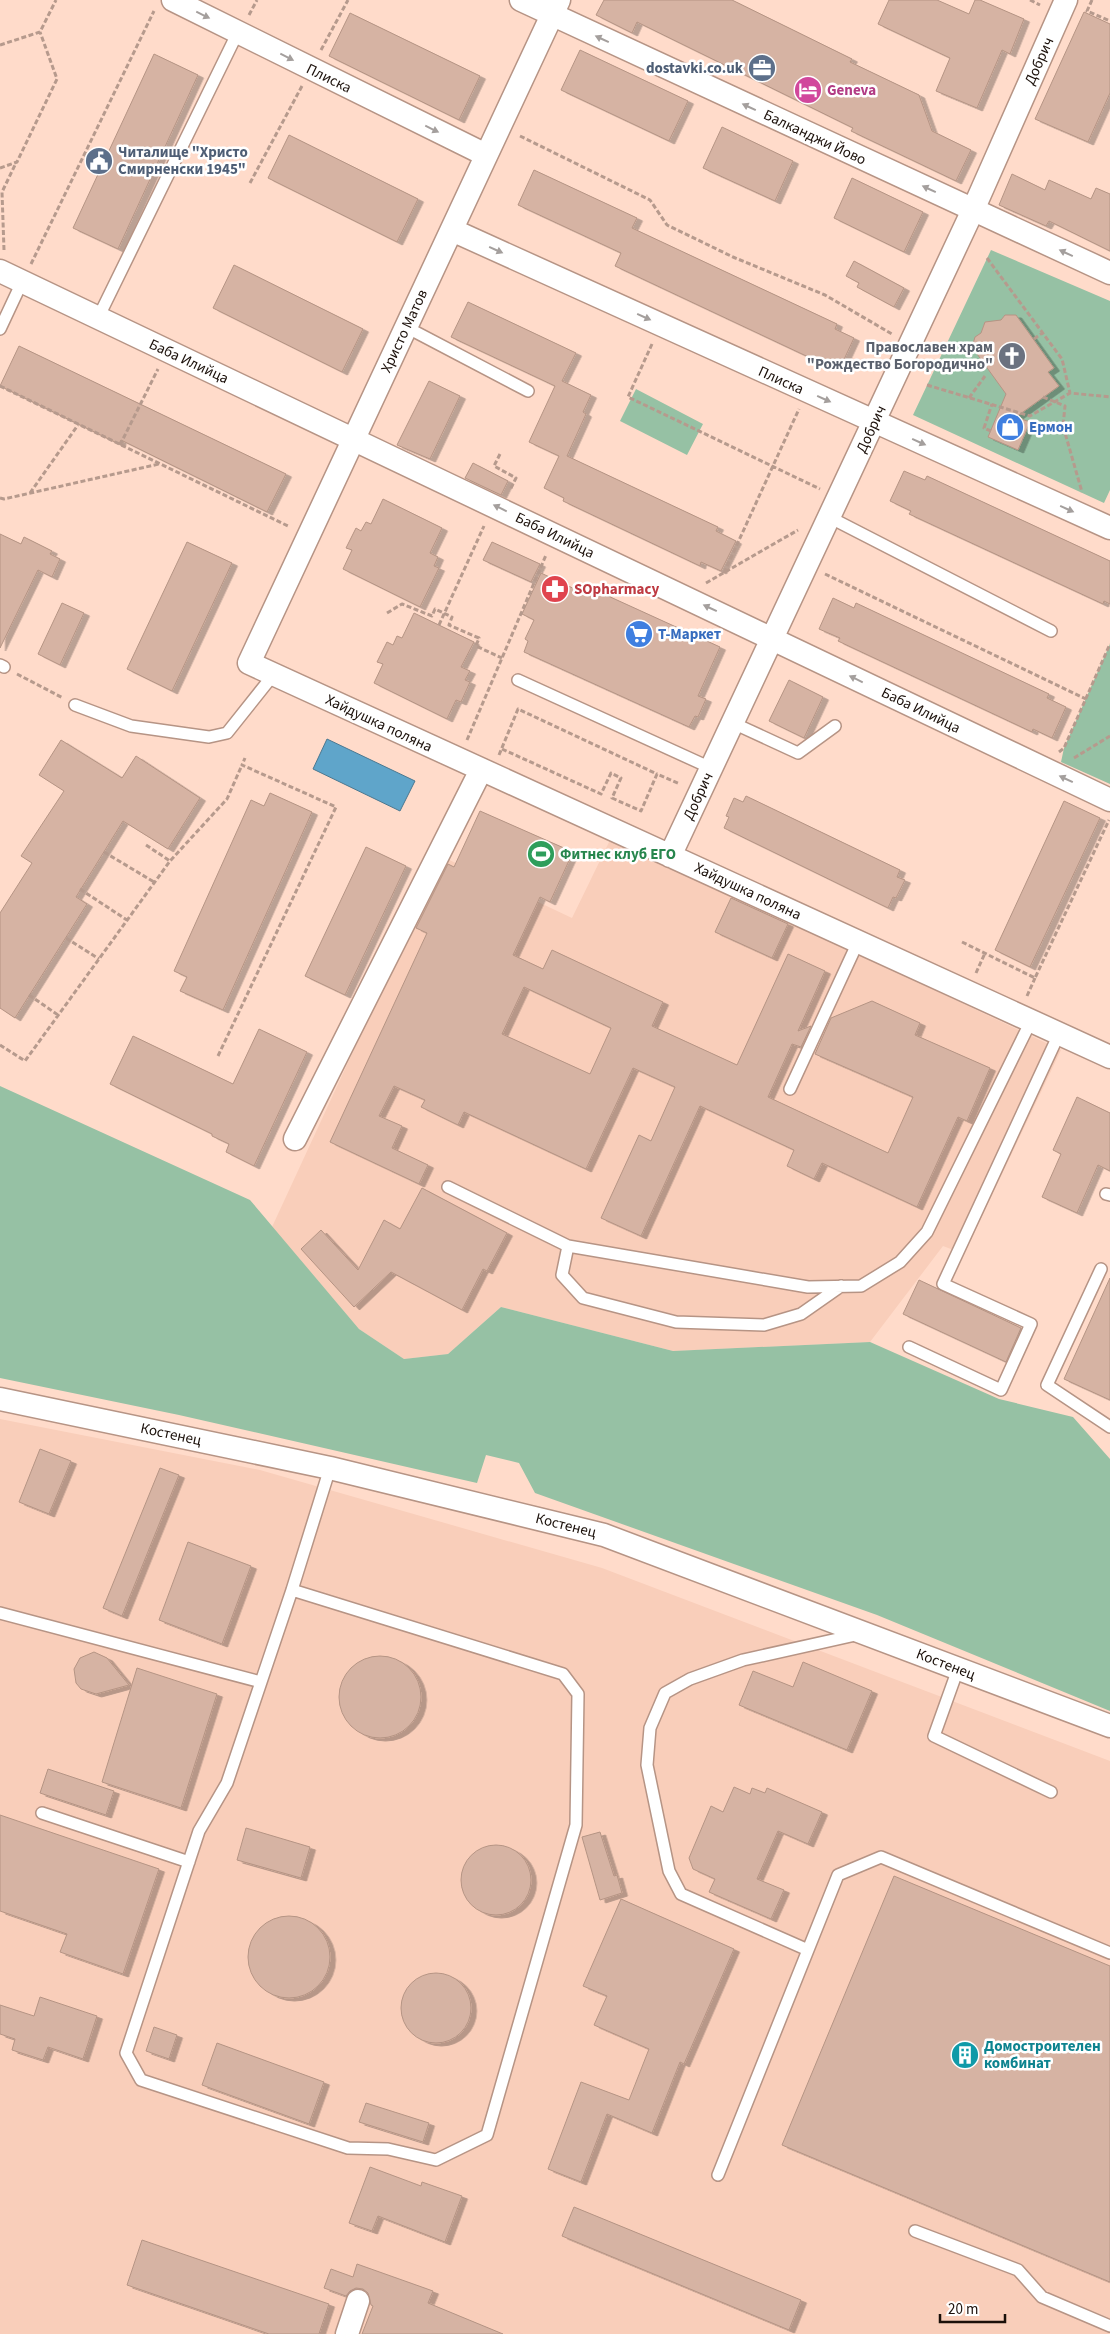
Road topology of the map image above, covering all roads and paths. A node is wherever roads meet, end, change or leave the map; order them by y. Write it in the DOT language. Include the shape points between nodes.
graph roads {
  1 [pos="56,0"];
  2 [pos="348,0"];
  3 [pos="521,0"];
  4 [pos="1030,0"];
  5 [pos="1066,0"];
  6 [pos="1092,0"];
  7 [pos="164,4"];
  8 [pos="1042,6"];
  9 [pos="555,8"];
  10 [pos="1110,21"];
  11 [pos="40,32"];
  12 [pos="238,32"];
  13 [pos="0,45"];
  14 [pos="311,69"];
  15 [pos="500,126"];
  16 [pos="486,156"];
  17 [pos="17,162"];
  18 [pos="0,168"];
  19 [pos="250,183"];
  20 [pos="973,210"];
  21 [pos="452,230"];
  22 [pos="987,258"];
  23 [pos="1110,273"];
  24 [pos="9,276"];
  25 [pos="98,318"];
  26 [pos="661,325"];
  27 [pos="406,328"];
  28 [pos="0,329"];
  29 [pos="1042,333"];
  30 [pos="1034,339"];
  31 [pos="910,345"];
  32 [pos="167,350"];
  33 [pos="985,376"];
  34 [pos="927,385"];
  35 [pos="0,386"];
  36 [pos="528,391"];
  37 [pos="807,392"];
  38 [pos="1070,393"];
  39 [pos="1043,397"];
  40 [pos="1110,397"];
  41 [pos="969,398"];
  42 [pos="1054,401"];
  43 [pos="992,404"];
  44 [pos="874,422"];
  45 [pos="78,424"];
  46 [pos="991,431"];
  47 [pos="354,439"];
  48 [pos="120,445"];
  49 [pos="500,454"];
  50 [pos="160,464"];
  51 [pos="772,466"];
  52 [pos="1083,493"];
  53 [pos="30,494"];
  54 [pos="0,498"];
  55 [pos="498,507"];
  56 [pos="834,508"];
  57 [pos="1110,528"];
  58 [pos="800,529"];
  59 [pos="308,536"];
  60 [pos="807,566"];
  61 [pos="724,573"];
  62 [pos="536,578"];
  63 [pos="683,596"];
  64 [pos="386,613"];
  65 [pos="444,613"];
  66 [pos="438,624"];
  67 [pos="1051,631"];
  68 [pos="772,639"];
  69 [pos="1110,644"];
  70 [pos="502,658"];
  71 [pos="249,663"];
  72 [pos="2,666"];
  73 [pos="274,674"];
  74 [pos="518,680"];
  75 [pos="1086,699"];
  76 [pos="75,705"];
  77 [pos="732,723"];
  78 [pos="835,726"];
  79 [pos="1110,736"];
  80 [pos="502,749"];
  81 [pos="245,758"];
  82 [pos="458,759"];
  83 [pos="242,764"];
  84 [pos="711,768"];
  85 [pos="1042,768"];
  86 [pos="486,772"];
  87 [pos="657,774"];
  88 [pos="700,793"];
  89 [pos="1110,800"];
  90 [pos="1110,817"];
  91 [pos="146,844"];
  92 [pos="104,852"];
  93 [pos="670,856"];
  94 [pos="170,861"];
  95 [pos="154,882"];
  96 [pos="80,889"];
  97 [pos="127,920"];
  98 [pos="66,938"];
  99 [pos="858,942"];
  100 [pos="962,942"];
  101 [pos="985,954"];
  102 [pos="99,959"];
  103 [pos="975,974"];
  104 [pos="1035,978"];
  105 [pos="29,995"];
  106 [pos="1025,998"];
  107 [pos="58,1015"];
  108 [pos="1031,1021"];
  109 [pos="1059,1034"];
  110 [pos="0,1045"];
  111 [pos="218,1056"];
  112 [pos="1110,1057"];
  113 [pos="790,1088"];
  114 [pos="295,1139"];
  115 [pos="448,1187"];
  116 [pos="568,1246"];
  117 [pos="1102,1269"];
  118 [pos="841,1286"];
  119 [pos="909,1347"];
  120 [pos="0,1399"];
  121 [pos="1110,1427"];
  122 [pos="330,1468"];
  123 [pos="292,1590"];
  124 [pos="0,1613"];
  125 [pos="865,1633"];
  126 [pos="958,1669"];
  127 [pos="261,1682"];
  128 [pos="1110,1726"];
  129 [pos="1050,1792"];
  130 [pos="42,1813"];
  131 [pos="189,1862"];
  132 [pos="808,1950"];
  133 [pos="1110,1953"];
  134 [pos="718,2175"];
  135 [pos="915,2231"];
  136 [pos="358,2302"];
  137 [pos="1110,2326"];
  138 [pos="347,2334"];
  1 -- 11 [label="path"];
  2 -- 14 [label="path"];
  3 -- 9 [label="street, Балканджи Йово"];
  4 -- 8 [label="path"];
  5 -- 20 [label="street, Добрич"];
  6 -- 10 [label="path" via="1087,11"];
  7 -- 12 [label="street, Плиска, one-way"];
  7 -- 24 [label="path"];
  9 -- 15 [label="street, Христо Матов"];
  20 -- 9 [label="street, Балканджи Йово, one-way"];
  11 -- 13 [label="path"];
  11 -- 17 [label="path" via="57,80"];
  12 -- 14 [label="street, Плиска, one-way"];
  12 -- 25 [label="lane"];
  14 -- 16 [label="street, Плиска, one-way"];
  14 -- 19 [label="path"];
  15 -- 16 [label="street, Христо Матов"];
  15 -- 31 [label="path" via="650,200 667,225 825,295"];
  16 -- 21 [label="street, Христо Матов"];
  17 -- 18 [label="path"];
  17 -- 24 [label="path" via="2,192"];
  23 -- 20 [label="street, Балканджи Йово, one-way"];
  20 -- 31 [label="street, Добрич"];
  21 -- 26 [label="street, Плиска, one-way"];
  21 -- 27 [label="street, Христо Матов"];
  22 -- 29 [label="path"];
  24 -- 25 [label="street, Баба Илийца"];
  24 -- 28 [label="lane"];
  25 -- 32 [label="street, Баба Илийца"];
  26 -- 37 [label="street, Плиска"];
  26 -- 51 [label="path" via="628,397"];
  27 -- 36 [label="lane"];
  27 -- 47 [label="street, Христо Матов"];
  29 -- 30 [label="path"];
  29 -- 38 [label="path" via="1062,360"];
  31 -- 44 [label="street, Добрич"];
  32 -- 47 [label="street, Баба Илийца"];
  32 -- 48 [label="path"];
  33 -- 41 [label="path"];
  34 -- 41 [label="path"];
  35 -- 45 [label="path"];
  37 -- 44 [label="street, Плиска, one-way"];
  37 -- 51 [label="path"];
  38 -- 40 [label="path"];
  38 -- 42 [label="path"];
  39 -- 42 [label="path"];
  41 -- 43 [label="path"];
  42 -- 43 [label="path" via="1030,416"];
  42 -- 52 [label="path" via="1065,406 1063,426"];
  43 -- 46 [label="path" via="984,428"];
  44 -- 56 [label="street, Добрич"];
  44 -- 57 [label="street, Плиска, one-way"];
  45 -- 48 [label="path"];
  45 -- 53 [label="path"];
  47 -- 55 [label="street, Баба Илийца"];
  47 -- 59 [label="street, Христо Матов"];
  48 -- 50 [label="path"];
  49 -- 55 [label="path" via="494,466 516,478"];
  50 -- 53 [label="path"];
  50 -- 59 [label="path"];
  51 -- 56 [label="path"];
  51 -- 61 [label="path"];
  53 -- 54 [label="path"];
  63 -- 55 [label="street, Баба Илийца, one-way"];
  55 -- 65 [label="path"];
  56 -- 60 [label="street, Добрич"];
  56 -- 67 [label="lane"];
  58 -- 61 [label="path"];
  59 -- 71 [label="street, Христо Матов"];
  60 -- 68 [label="street, Добрич"];
  60 -- 75 [label="path"];
  61 -- 63 [label="path"];
  62 -- 70 [label="path"];
  68 -- 63 [label="street, Баба Илийца, one-way"];
  64 -- 65 [label="path" via="402,604 432,616 435,609"];
  65 -- 66 [label="path"];
  65 -- 70 [label="path" via="452,617 449,625 480,638 476,646"];
  68 -- 77 [label="street, Добрич"];
  85 -- 68 [label="street, Баба Илийца, one-way"];
  69 -- 75 [label="path"];
  70 -- 82 [label="path"];
  71 -- 73 [label="street, Хайдушка поляна"];
  72 -- 76 [label="path"];
  73 -- 76 [label="lane" via="226,733 209,737 131,726"];
  73 -- 82 [label="street, Хайдушка поляна"];
  74 -- 84 [label="lane"];
  75 -- 85 [label="path" via="1064,748"];
  77 -- 78 [label="lane" via="798,753"];
  77 -- 84 [label="street, Добрич"];
  79 -- 85 [label="path" via="1081,755"];
  80 -- 86 [label="path"];
  80 -- 87 [label="path" via="518,709"];
  80 -- 87 [label="path" via="601,794 611,773 620,778 612,798 641,811"];
  81 -- 83 [label="path"];
  82 -- 86 [label="street, Хайдушка поляна"];
  83 -- 94 [label="path" via="227,800"];
  83 -- 111 [label="path" via="336,807"];
  84 -- 88 [label="street, Добрич"];
  89 -- 85 [label="street, Баба Илийца, one-way"];
  86 -- 93 [label="street, Хайдушка поляна"];
  86 -- 114 [label="street"];
  87 -- 88 [label="path"];
  88 -- 93 [label="street, Добрич"];
  90 -- 104 [label="path"];
  91 -- 94 [label="path"];
  92 -- 95 [label="path"];
  93 -- 99 [label="street, Хайдушка поляна"];
  94 -- 95 [label="path"];
  95 -- 97 [label="path"];
  96 -- 97 [label="path"];
  97 -- 102 [label="path"];
  98 -- 102 [label="path"];
  99 -- 108 [label="street, Хайдушка поляна"];
  99 -- 113 [label="lane"];
  100 -- 101 [label="path"];
  101 -- 103 [label="path"];
  101 -- 104 [label="path"];
  102 -- 107 [label="path"];
  104 -- 106 [label="path"];
  105 -- 107 [label="path"];
  107 -- 110 [label="path" via="25,1061"];
  108 -- 109 [label="street, Хайдушка поляна"];
  108 -- 118 [label="lane" via="927,1232 900,1262 861,1286"];
  109 -- 112 [label="street, Хайдушка поляна"];
  109 -- 119 [label="lane" via="943,1284 1031,1324 1001,1390"];
  115 -- 116 [label="lane"];
  116 -- 118 [label="lane" via="808,1287"];
  116 -- 118 [label="lane" via="562,1275 583,1298 676,1322 764,1325 801,1314"];
  117 -- 121 [label="lane" via="1047,1385"];
  120 -- 122 [label="street, Костенец"];
  122 -- 123 [label="lane"];
  122 -- 125 [label="street, Костенец" via="604,1535"];
  123 -- 127 [label="lane"];
  123 -- 131 [label="lane" via="563,1674 578,1694 576,1825 487,2135 436,2160 388,2149 348,2148 141,2080 126,2053"];
  124 -- 127 [label="lane"];
  125 -- 126 [label="street, Костенец"];
  125 -- 132 [label="lane" via="743,1660 690,1679 664,1693 650,1728 647,1765 668,1871 681,1894"];
  126 -- 128 [label="street, Костенец"];
  126 -- 129 [label="lane" via="934,1736"];
  127 -- 131 [label="lane" via="227,1783 199,1831"];
  130 -- 131 [label="lane"];
  132 -- 133 [label="lane" via="838,1876 881,1857"];
  132 -- 134 [label="lane"];
  135 -- 137 [label="lane" via="1018,2270 1042,2297"];
  136 -- 138 [label="street"];
}
